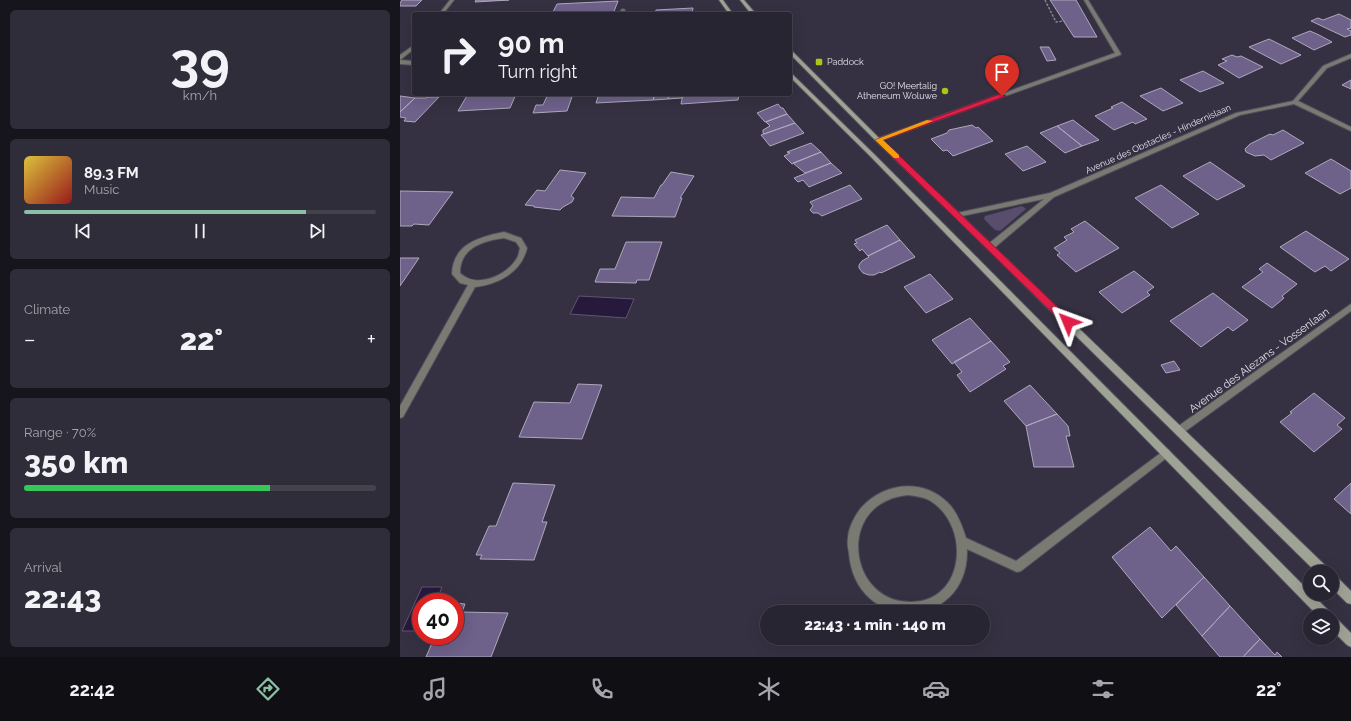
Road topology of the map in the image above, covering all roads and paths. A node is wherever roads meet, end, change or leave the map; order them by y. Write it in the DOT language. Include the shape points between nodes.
graph roads {
  1 [pos="452,0"];
  2 [pos="721,0"];
  3 [pos="742,0"];
  4 [pos="1045,0"];
  5 [pos="1086,0"];
  6 [pos="443,12"];
  7 [pos="730,12"];
  8 [pos="752,12"];
  9 [pos="1064,21"];
  10 [pos="412,49"];
  11 [pos="792,53"];
  12 [pos="1351,56"];
  13 [pos="400,58"];
  14 [pos="400,62"];
  15 [pos="412,63"];
  16 [pos="792,76"];
  17 [pos="1295,102"];
  18 [pos="1351,129"];
  19 [pos="878,140"];
  20 [pos="1052,195"];
  21 [pos="957,214"];
  22 [pos="990,247"];
  23 [pos="473,283"];
  24 [pos="1351,307"];
  25 [pos="400,414"];
  26 [pos="1180,430"];
  27 [pos="1166,454"];
  28 [pos="962,541"];
  29 [pos="1317,565"];
  30 [pos="1339,587"];
  31 [pos="1351,599"];
  32 [pos="1319,609"];
  33 [pos="1339,629"];
  34 [pos="1351,641"];
  1 -- 6 [label="street"];
  2 -- 7 [label="street"];
  3 -- 8 [label="street"];
  4 -- 9 [label="path" via="1056,22"];
  5 -- 19 [label="street" via="1118,54"];
  10 -- 13 [label="street"];
  11 -- 19 [label="street"];
  12 -- 17 [label="street" via="1325,67"];
  14 -- 15 [label="street"];
  16 -- 27 [label="street" via="878,160"];
  17 -- 18 [label="street"];
  17 -- 20 [label="street, Avenue des Obstacles - Hindernislaan" via="1238,114"];
  19 -- 21 [label="street"];
  20 -- 21 [label="street, Avenue des Obstacles - Hindernislaan"];
  20 -- 22 [label="street, Avenue des Obstacles - Hindernislaan"];
  21 -- 22 [label="street"];
  22 -- 26 [label="street"];
  23 -- 23 [label="street" via="494,280 508,273 523,254 518,239 504,235 492,236 466,249 455,266 456,274 463,281"];
  23 -- 25 [label="street"];
  24 -- 26 [label="street, Avenue des Alezans - Vossenlaan"];
  26 -- 29 [label="street"];
  27 -- 28 [label="street" via="1017,567"];
  27 -- 32 [label="street"];
  28 -- 28 [label="street" via="956,522 944,506 919,492 901,490 884,495 869,506 860,517 853,536 854,564 863,583 878,599 897,608 914,608 934,603 950,590 960,572"];
  30 -- 31 [label="street"];
  33 -- 34 [label="street"];
}
